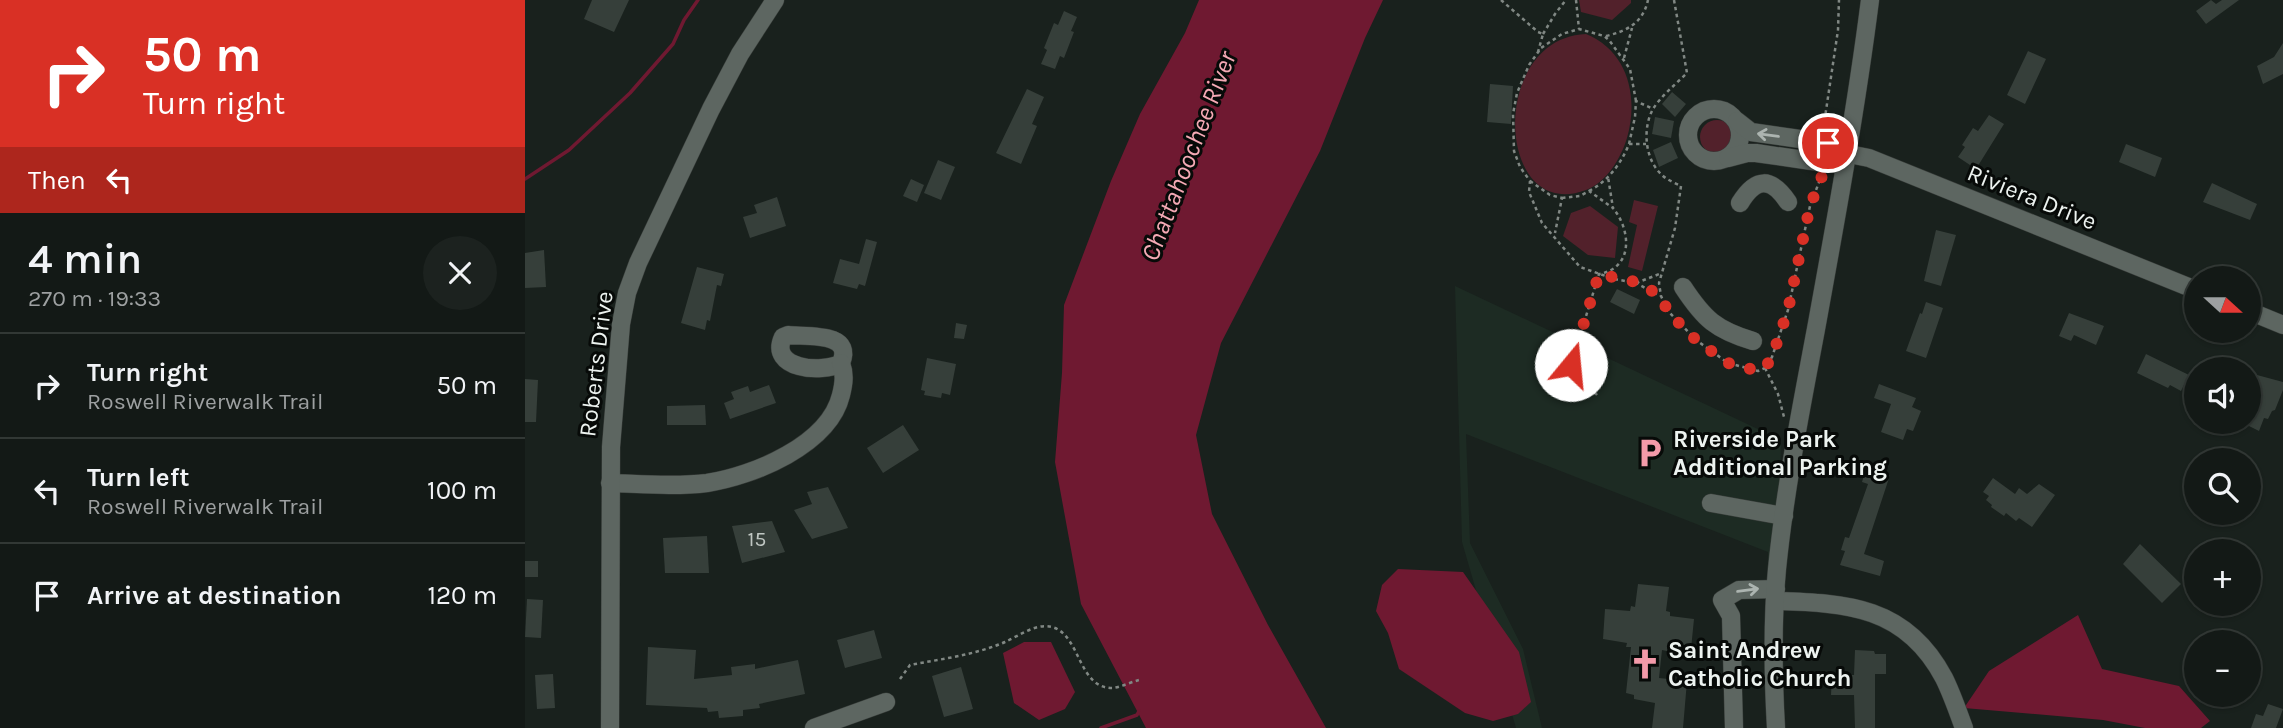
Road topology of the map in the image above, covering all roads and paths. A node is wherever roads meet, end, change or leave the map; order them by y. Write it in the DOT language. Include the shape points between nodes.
graph roads {
  1 [pos="775,0"];
  2 [pos="1501,0"];
  3 [pos="1566,0"];
  4 [pos="1576,0"];
  5 [pos="1648,0"];
  6 [pos="1674,0"];
  7 [pos="1839,0"];
  8 [pos="1870,0"];
  9 [pos="1632,27"];
  10 [pos="1579,29"];
  11 [pos="1543,34"];
  12 [pos="1604,36"];
  13 [pos="1537,53"];
  14 [pos="1624,60"];
  15 [pos="1636,101"];
  16 [pos="1653,109"];
  17 [pos="1737,121"];
  18 [pos="1828,143"];
  19 [pos="1629,144"];
  20 [pos="1646,144"];
  21 [pos="1849,154"];
  22 [pos="1728,158"];
  23 [pos="1825,163"];
  24 [pos="1608,177"];
  25 [pos="1530,181"];
  26 [pos="1589,191"];
  27 [pos="1562,198"];
  28 [pos="1788,202"];
  29 [pos="1740,203"];
  30 [pos="1613,208"];
  31 [pos="1554,234"];
  32 [pos="1662,273"];
  33 [pos="1599,274"];
  34 [pos="1636,282"];
  35 [pos="2184,285"];
  36 [pos="1683,287"];
  37 [pos="1661,296"];
  38 [pos="2261,316"];
  39 [pos="2283,325"];
  40 [pos="1753,341"];
  41 [pos="841,363"];
  42 [pos="1597,395"];
  43 [pos="610,483"];
  44 [pos="1711,503"];
  45 [pos="1784,516"];
  46 [pos="1775,595"];
  47 [pos="900,679"];
  48 [pos="1139,680"];
  49 [pos="886,702"];
  50 [pos="610,728"];
  51 [pos="814,728"];
  52 [pos="1734,728"];
  53 [pos="1776,728"];
  54 [pos="1964,728"];
  1 -- 43 [label="street, Roberts Drive" via="711,109 627,292"];
  2 -- 11 [label="path"];
  3 -- 11 [label="path"];
  4 -- 10 [label="path"];
  5 -- 9 [label="path"];
  6 -- 16 [label="path" via="1687,73"];
  7 -- 18 [label="path" via="1824,124 1830,131"];
  8 -- 21 [label="street"];
  9 -- 12 [label="path"];
  9 -- 14 [label="path"];
  10 -- 12 [label="path"];
  10 -- 13 [label="path" via="1550,40"];
  11 -- 13 [label="path"];
  12 -- 14 [label="path"];
  13 -- 25 [label="path" via="1522,78 1513,114 1514,151"];
  14 -- 15 [label="path"];
  15 -- 16 [label="path"];
  15 -- 19 [label="path"];
  16 -- 20 [label="path"];
  18 -- 17 [label="street, Riviera Drive, one-way" via="1758,133"];
  17 -- 22 [label="street" via="1740,140"];
  17 -- 22 [label="street" via="1716,109 1703,111 1689,127 1690,147 1697,155 1706,161"];
  18 -- 21 [label="street, Riviera Drive"];
  19 -- 20 [label="path"];
  19 -- 24 [label="path"];
  20 -- 32 [label="path" via="1661,174 1681,186"];
  21 -- 23 [label="street"];
  21 -- 35 [label="street, Riviera Drive"];
  21 -- 45 [label="street"];
  22 -- 23 [label="street" via="1756,153"];
  23 -- 37 [label="path" via="1810,206 1788,310 1765,368 1758,371 1728,363 1696,340 1668,312"];
  24 -- 26 [label="path"];
  24 -- 30 [label="path"];
  25 -- 27 [label="path"];
  25 -- 31 [label="path" via="1535,209"];
  26 -- 27 [label="path"];
  26 -- 30 [label="path"];
  27 -- 31 [label="path"];
  28 -- 29 [label="street" via="1770,183 1748,190"];
  30 -- 33 [label="path" via="1626,230 1625,256 1621,265"];
  31 -- 33 [label="path" via="1580,267"];
  32 -- 34 [label="path"];
  32 -- 37 [label="path"];
  33 -- 34 [label="path"];
  33 -- 42 [label="path" via="1571,365"];
  34 -- 37 [label="path"];
  36 -- 40 [label="street" via="1696,307 1714,316 1727,334"];
  38 -- 39 [label="street"];
  41 -- 43 [label="street" via="844,380 831,418 813,438 776,461 743,475 707,482"];
  43 -- 50 [label="street, Roberts Drive"];
  44 -- 45 [label="street"];
  45 -- 46 [label="street"];
  52 -- 46 [label="street, one-way" via="1731,615 1723,600 1746,589"];
  46 -- 53 [label="street"];
  46 -- 54 [label="street" via="1848,605 1896,624 1931,658"];
  47 -- 48 [label="path" via="910,666 988,649 1031,629 1049,626 1068,640 1090,678 1111,688"];
  49 -- 51 [label="street"];
}
